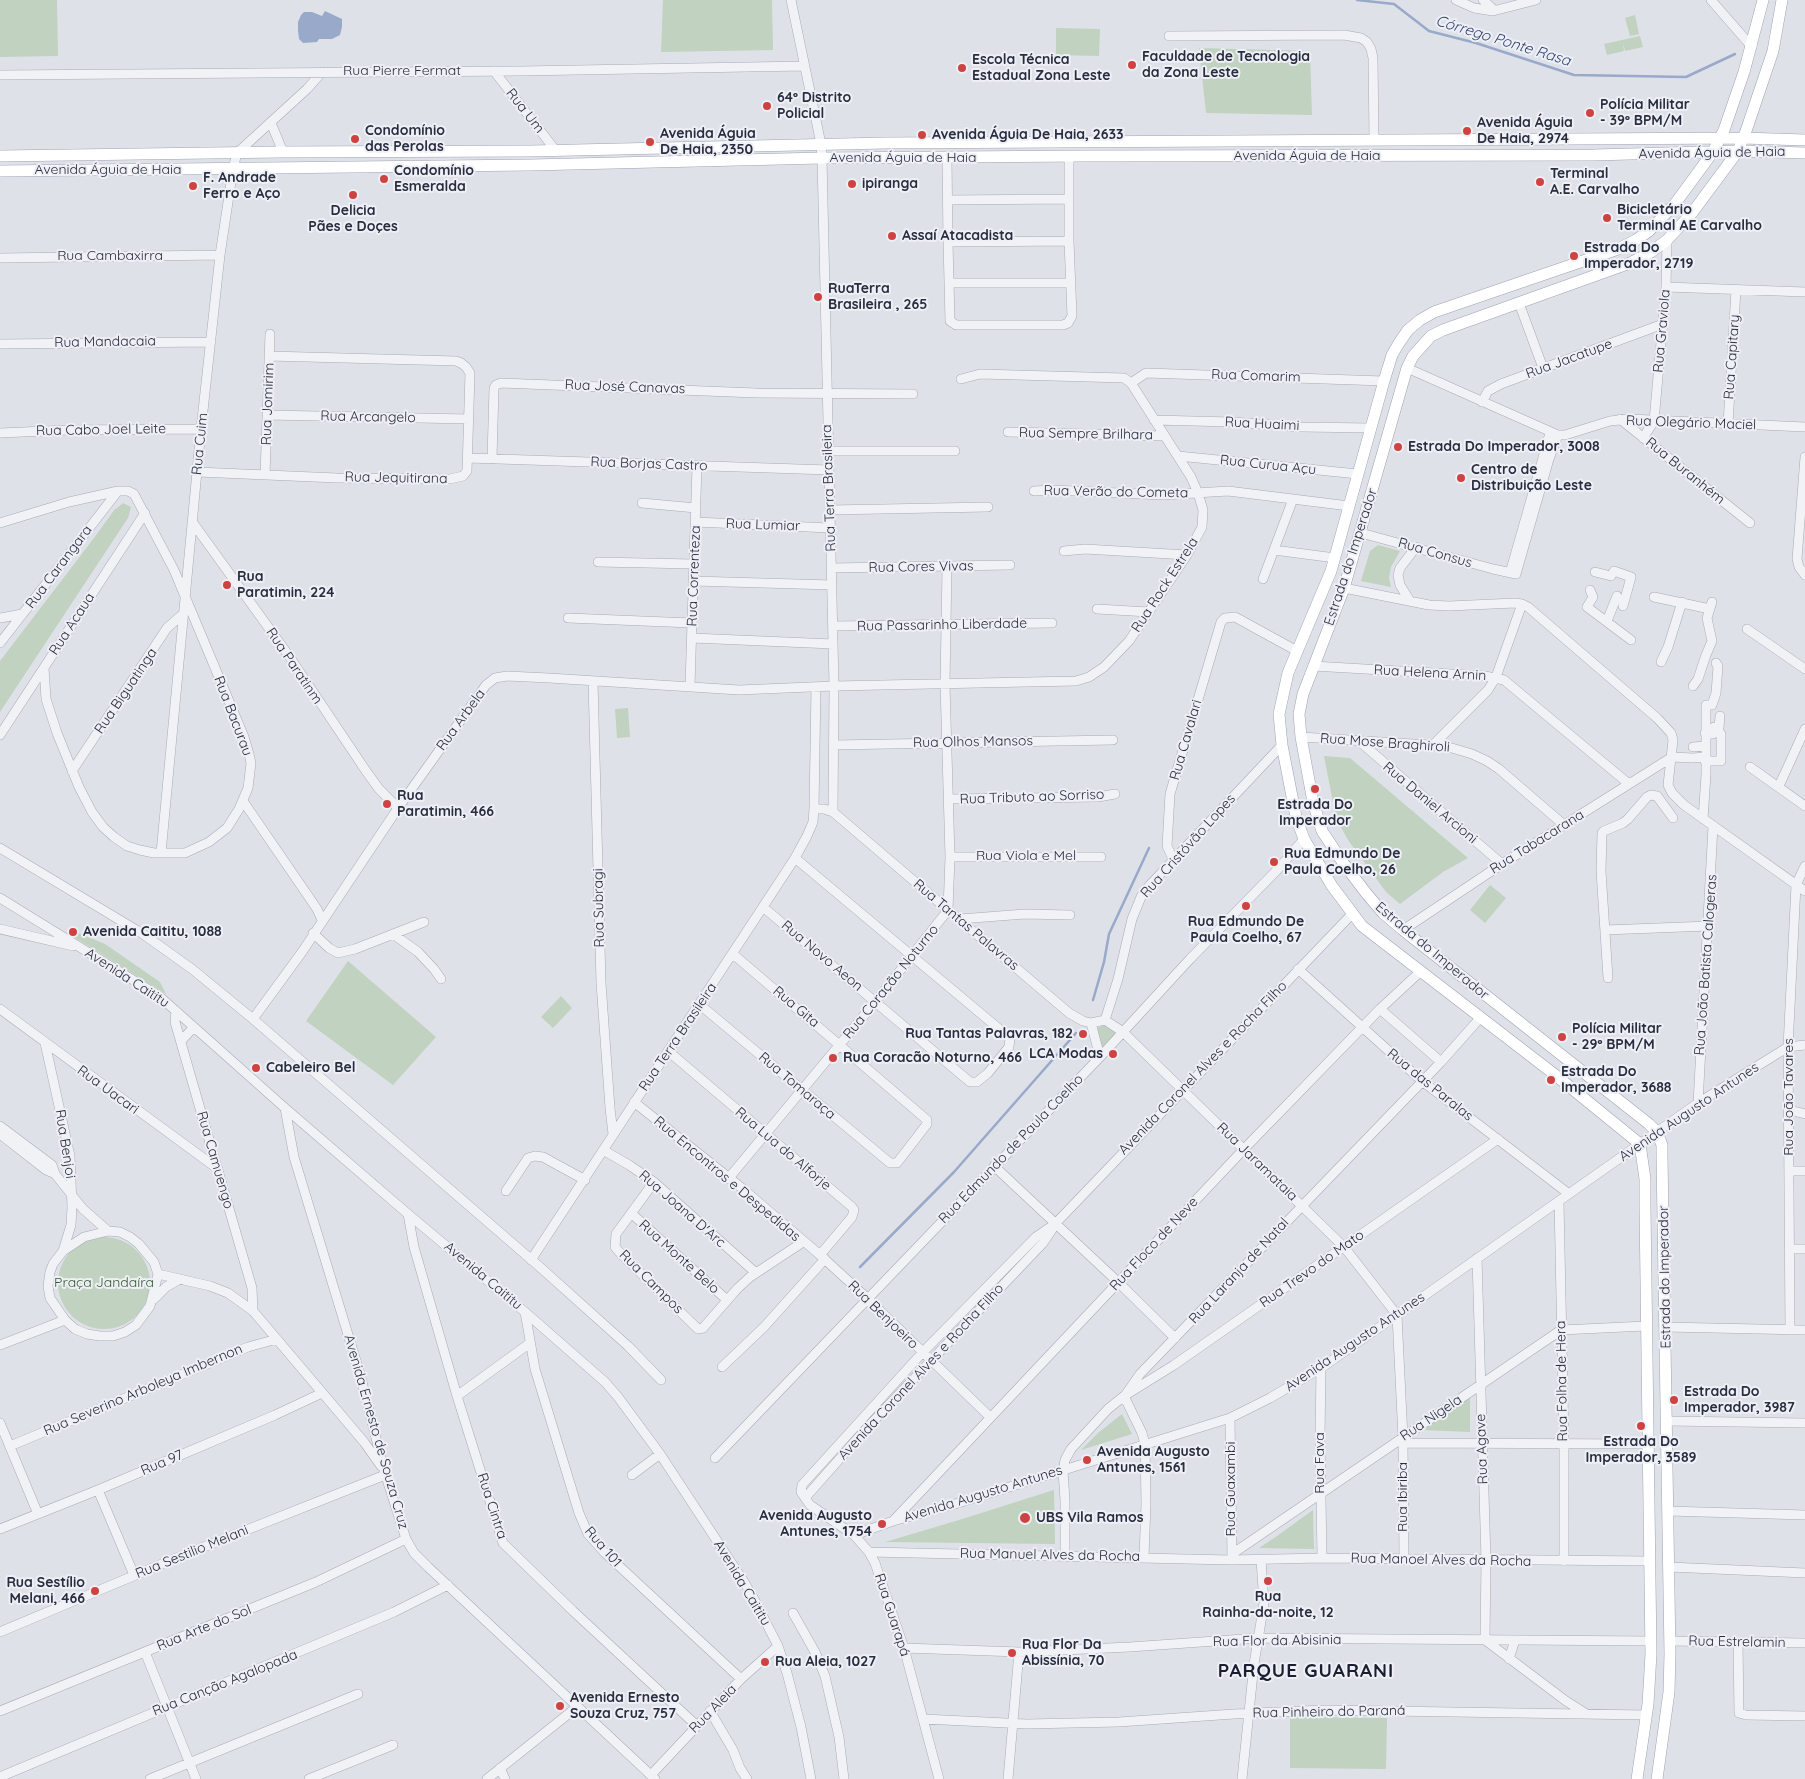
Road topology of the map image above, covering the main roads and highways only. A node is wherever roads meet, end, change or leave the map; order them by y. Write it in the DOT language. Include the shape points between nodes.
graph roads {
  1 [pos="1764,0"];
  2 [pos="1782,0"];
  3 [pos="1719,138"];
  4 [pos="1743,138"];
  5 [pos="1805,140"];
  6 [pos="1738,151"];
  7 [pos="525,152"];
  8 [pos="1713,152"];
  9 [pos="1805,153"];
  10 [pos="0,156"];
  11 [pos="518,165"];
  12 [pos="0,171"];
  13 [pos="1688,187"];
  14 [pos="1704,197"];
  15 [pos="1316,607"];
  16 [pos="1334,614"];
  17 [pos="1564,1057"];
  18 [pos="1560,1079"];
  19 [pos="1636,1779"];
  20 [pos="1657,1779"];
  1 -- 3 [label="main road, Estrada do Imperador" via="1752,47"];
  2 -- 4 [label="main road, Estrada do Imperador" via="1772,51"];
  3 -- 4 [label="main road, Avenida Águia de Haia"];
  3 -- 7 [label="main road, Avenida Águia de Haia" via="821,144"];
  3 -- 8 [label="main road, Estrada do Imperador"];
  4 -- 5 [label="main road, Avenida Águia de Haia"];
  4 -- 6 [label="main road, Estrada do Imperador"];
  6 -- 8 [label="main road, Avenida Águia de Haia"];
  6 -- 9 [label="main road, Avenida Águia de Haia"];
  6 -- 14 [label="main road, Estrada do Imperador"];
  7 -- 10 [label="main road, Avenida Águia de Haia"];
  7 -- 11 [label="main road" via="528,159"];
  8 -- 11 [label="main road, Avenida Águia de Haia" via="1585,156 822,158"];
  8 -- 13 [label="main road, Estrada do Imperador"];
  11 -- 12 [label="main road, Avenida Águia de Haia"];
  13 -- 14 [label="main road" via="1693,195"];
  13 -- 15 [label="main road, Estrada do Imperador" via="1666,214 1636,240 1434,312 1408,330 1392,355 1334,558"];
  14 -- 16 [label="main road, Estrada do Imperador" via="1667,240 1651,252 1630,263 1443,330 1431,336 1413,356 1406,368 1361,533"];
  15 -- 16 [label="main road"];
  15 -- 18 [label="main road, Estrada do Imperador" via="1288,673 1280,714 1282,744 1296,817 1304,839 1332,886 1362,926"];
  16 -- 17 [label="main road, Estrada do Imperador" via="1298,714 1313,802 1322,831 1383,913"];
  17 -- 18 [label="main road"];
  17 -- 20 [label="main road, Estrada do Imperador" via="1658,1132 1662,1145 1670,1641 1669,1692"];
  18 -- 19 [label="main road, Estrada do Imperador" via="1640,1144 1645,1179 1650,1683"];
}
